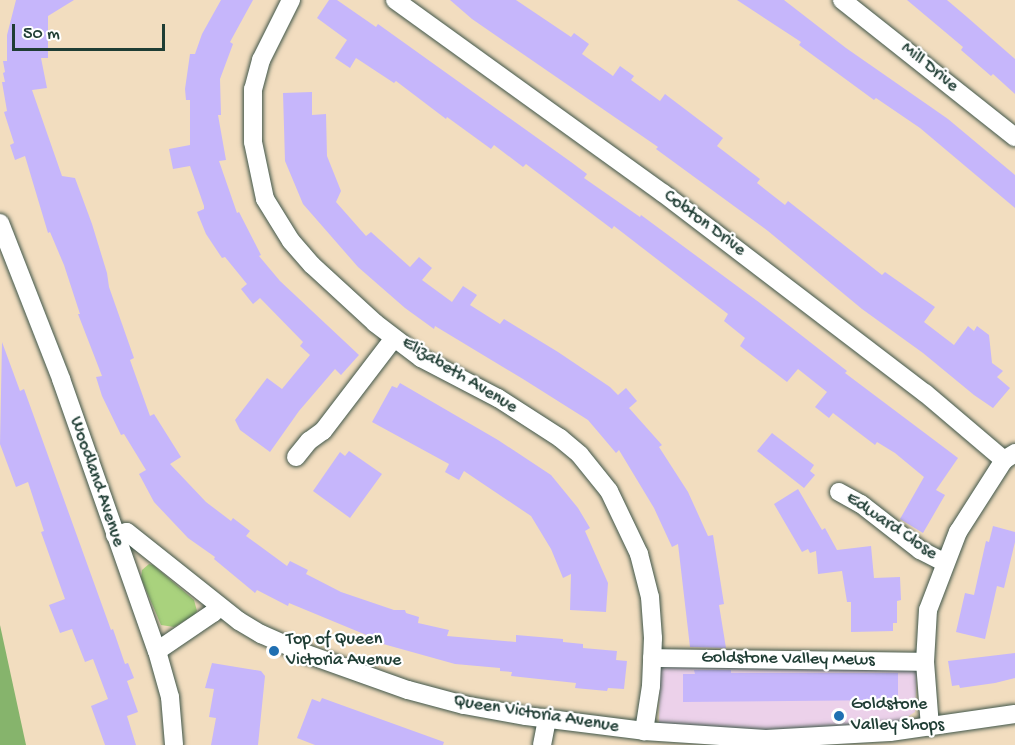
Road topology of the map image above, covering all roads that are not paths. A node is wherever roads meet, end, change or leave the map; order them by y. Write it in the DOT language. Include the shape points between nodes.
graph roads {
  1 [pos="291,0"];
  2 [pos="395,0"];
  3 [pos="842,0"];
  4 [pos="1015,137"];
  5 [pos="0,223"];
  6 [pos="394,338"];
  7 [pos="296,457"];
  8 [pos="1010,457"];
  9 [pos="838,492"];
  10 [pos="115,535"];
  11 [pos="944,562"];
  12 [pos="219,606"];
  13 [pos="157,651"];
  14 [pos="652,658"];
  15 [pos="925,662"];
  16 [pos="1015,714"];
  17 [pos="547,719"];
  18 [pos="930,727"];
  19 [pos="644,731"];
  20 [pos="766,742"];
  21 [pos="174,745"];
  22 [pos="542,745"];
  1 -- 6 [label="street, Elizabeth Avenue" via="261,60 253,89 253,142 262,189 277,220 312,265"];
  2 -- 8 [label="street, Cobton Drive" via="663,193"];
  3 -- 4 [label="street, Mill Drive"];
  5 -- 10 [label="street, Woodland Avenue" via="61,379"];
  6 -- 7 [label="street" via="323,431"];
  6 -- 14 [label="street, Elizabeth Avenue" via="421,358 498,398 560,438 595,473 620,512 639,554 650,597"];
  8 -- 11 [label="street" via="958,531"];
  9 -- 11 [label="street, Edward Close" via="861,504 920,550"];
  10 -- 12 [label="street, Queen Victoria Avenue" via="127,532"];
  10 -- 13 [label="street, Woodland Avenue"];
  11 -- 15 [label="street" via="928,610"];
  12 -- 13 [label="street"];
  12 -- 17 [label="street, Queen Victoria Avenue" via="250,628 283,644 408,690 465,705"];
  13 -- 21 [label="street, Woodland Avenue" via="170,697"];
  14 -- 15 [label="street, Goldstone Valley Mews"];
  14 -- 19 [label="street, Elizabeth Avenue"];
  15 -- 18 [label="street"];
  16 -- 18 [label="street, Queen Victoria Avenue"];
  17 -- 19 [label="street, Queen Victoria Avenue"];
  17 -- 22 [label="street"];
  18 -- 20 [label="street, Queen Victoria Avenue"];
  19 -- 20 [label="street, Queen Victoria Avenue"];
}
